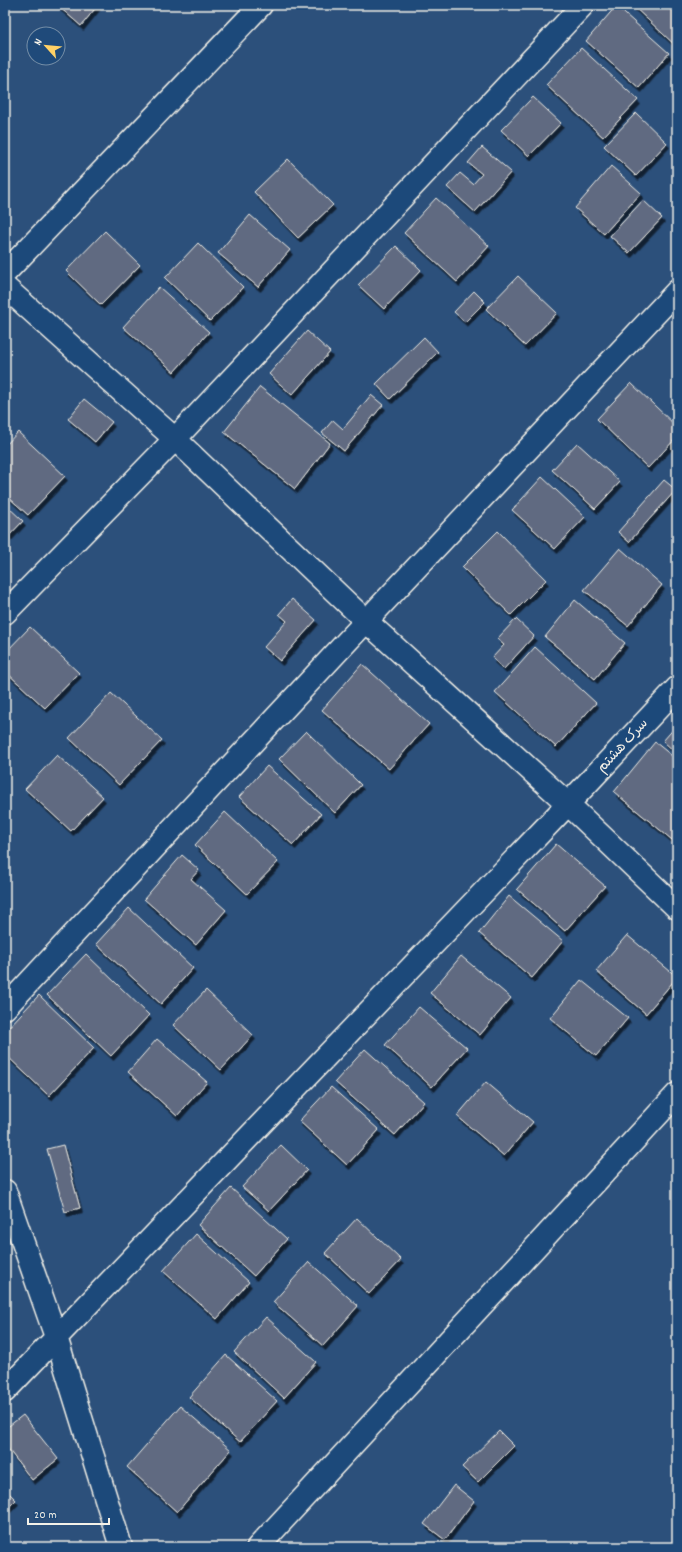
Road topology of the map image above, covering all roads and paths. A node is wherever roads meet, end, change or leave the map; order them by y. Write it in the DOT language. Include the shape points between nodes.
graph roads {
  1 [pos="261,5"];
  2 [pos="583,5"];
  3 [pos="5,273"];
  4 [pos="5,288"];
  5 [pos="677,291"];
  6 [pos="175,439"];
  7 [pos="5,613"];
  8 [pos="366,621"];
  9 [pos="677,688"];
  10 [pos="568,804"];
  11 [pos="677,908"];
  12 [pos="5,1008"];
  13 [pos="677,1094"];
  14 [pos="5,1191"];
  15 [pos="56,1337"];
  16 [pos="5,1391"];
  17 [pos="121,1547"];
  18 [pos="258,1547"];
  1 -- 3 [label="street"];
  2 -- 6 [label="street"];
  4 -- 6 [label="street"];
  5 -- 8 [label="street"];
  6 -- 7 [label="street"];
  6 -- 8 [label="street"];
  8 -- 10 [label="street"];
  8 -- 12 [label="street"];
  9 -- 10 [label="street, سرک هشتم"];
  10 -- 11 [label="street"];
  10 -- 15 [label="street, سرک هشتم"];
  13 -- 18 [label="street"];
  14 -- 15 [label="street"];
  15 -- 16 [label="street, سرک هشتم"];
  15 -- 17 [label="street"];
}
